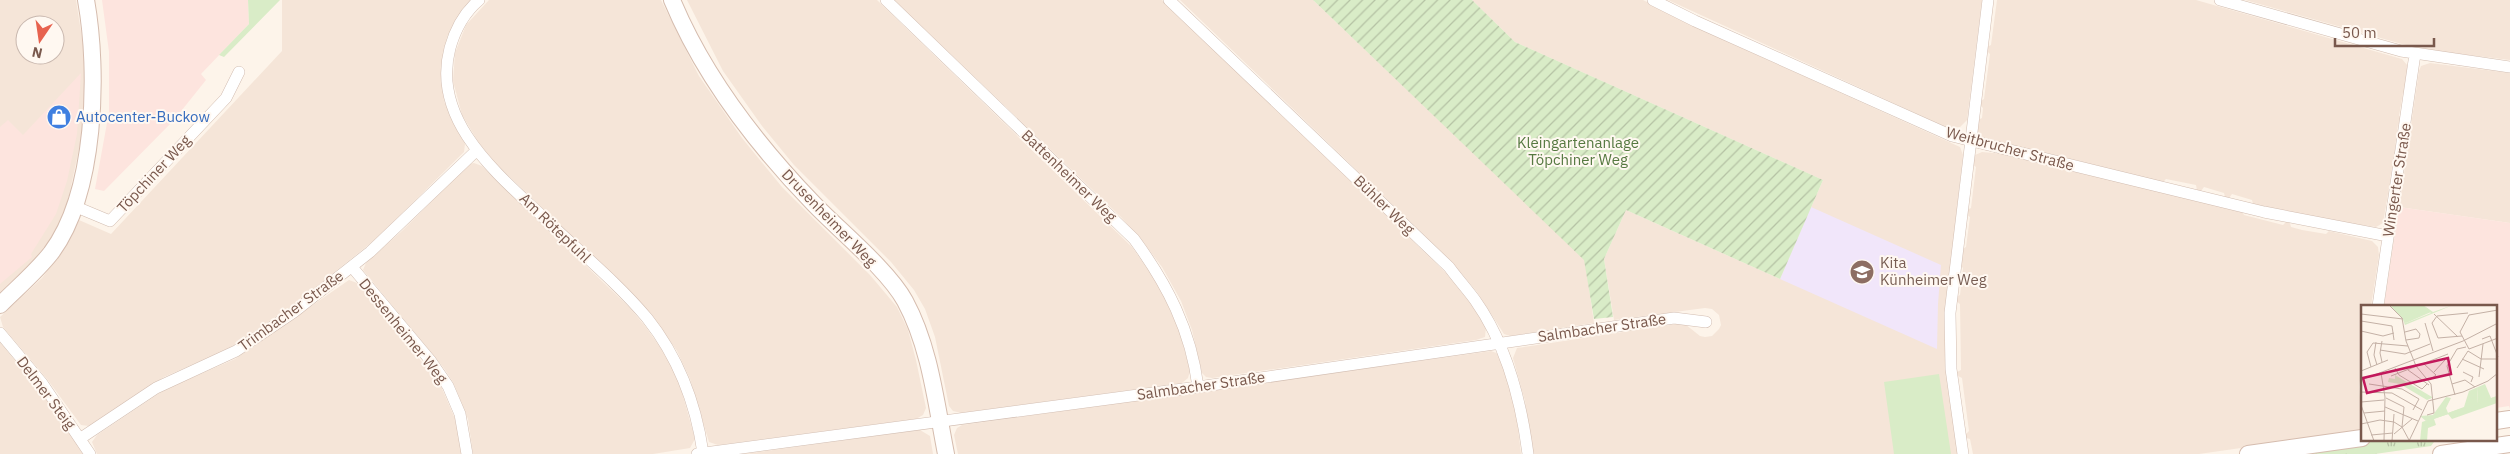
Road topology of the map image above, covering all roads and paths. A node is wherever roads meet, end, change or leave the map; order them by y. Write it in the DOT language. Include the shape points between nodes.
graph roads {
  1 [pos="86,0"];
  2 [pos="479,0"];
  3 [pos="672,0"];
  4 [pos="886,0"];
  5 [pos="1169,0"];
  6 [pos="1653,0"];
  7 [pos="1988,0"];
  8 [pos="2220,0"];
  9 [pos="2416,54"];
  10 [pos="2510,67"];
  11 [pos="239,72"];
  12 [pos="1969,141"];
  13 [pos="477,150"];
  14 [pos="74,206"];
  15 [pos="2388,236"];
  16 [pos="352,267"];
  17 [pos="0,305"];
  18 [pos="2378,305"];
  19 [pos="1706,322"];
  20 [pos="0,333"];
  21 [pos="1500,343"];
  22 [pos="1198,387"];
  23 [pos="939,421"];
  24 [pos="80,438"];
  25 [pos="2361,438"];
  26 [pos="2510,444"];
  27 [pos="2492,447"];
  28 [pos="90,454"];
  29 [pos="467,454"];
  30 [pos="700,454"];
  31 [pos="946,454"];
  32 [pos="1528,454"];
  33 [pos="1963,454"];
  34 [pos="2248,454"];
  35 [pos="2441,454"];
  1 -- 14 [label="street" via="93,92 86,159"];
  2 -- 13 [label="street, Am Rötepfuhl" via="463,18 454,35 448,54 447,76 450,101"];
  3 -- 23 [label="street, Drusenheimer Weg" via="721,91 748,128 778,166 882,272 904,299 926,353"];
  4 -- 22 [label="street, Battenheimer Weg" via="1134,239 1166,285 1178,311 1190,344"];
  5 -- 21 [label="street, Bühler Weg" via="1449,267 1476,300"];
  6 -- 12 [label="street, Weitbrucher Straße" via="1943,133"];
  7 -- 12 [label="street"];
  8 -- 9 [label="street"];
  9 -- 10 [label="street"];
  9 -- 15 [label="street, Wingerter Straße"];
  11 -- 14 [label="street, Töpchiner Weg" via="226,98 110,221"];
  12 -- 15 [label="street, Weitbrucher Straße" via="2283,216"];
  12 -- 33 [label="street" via="1950,313 1951,369"];
  13 -- 16 [label="street, Trimbacher Straße"];
  13 -- 30 [label="street, Am Rötepfuhl" via="633,303 659,335 679,369 692,402"];
  14 -- 17 [label="street" via="52,252"];
  15 -- 18 [label="street, Wingerter Straße"];
  16 -- 24 [label="street, Trimbacher Straße" via="245,346 156,388"];
  16 -- 29 [label="street, Dessenheimer Weg" via="442,376 460,414"];
  19 -- 21 [label="street, Salmbacher Straße" via="1674,318"];
  20 -- 24 [label="street, Delmer Steig" via="42,383"];
  21 -- 22 [label="street, Salmbacher Straße"];
  21 -- 32 [label="street, Bühler Weg" via="1523,414"];
  22 -- 23 [label="street, Salmbacher Straße"];
  23 -- 30 [label="street, Salmbacher Straße"];
  23 -- 31 [label="street, Drusenheimer Weg"];
  24 -- 28 [label="street, Delmer Steig"];
  25 -- 34 [label="street"];
  26 -- 27 [label="street"];
  27 -- 35 [label="street"];
}
